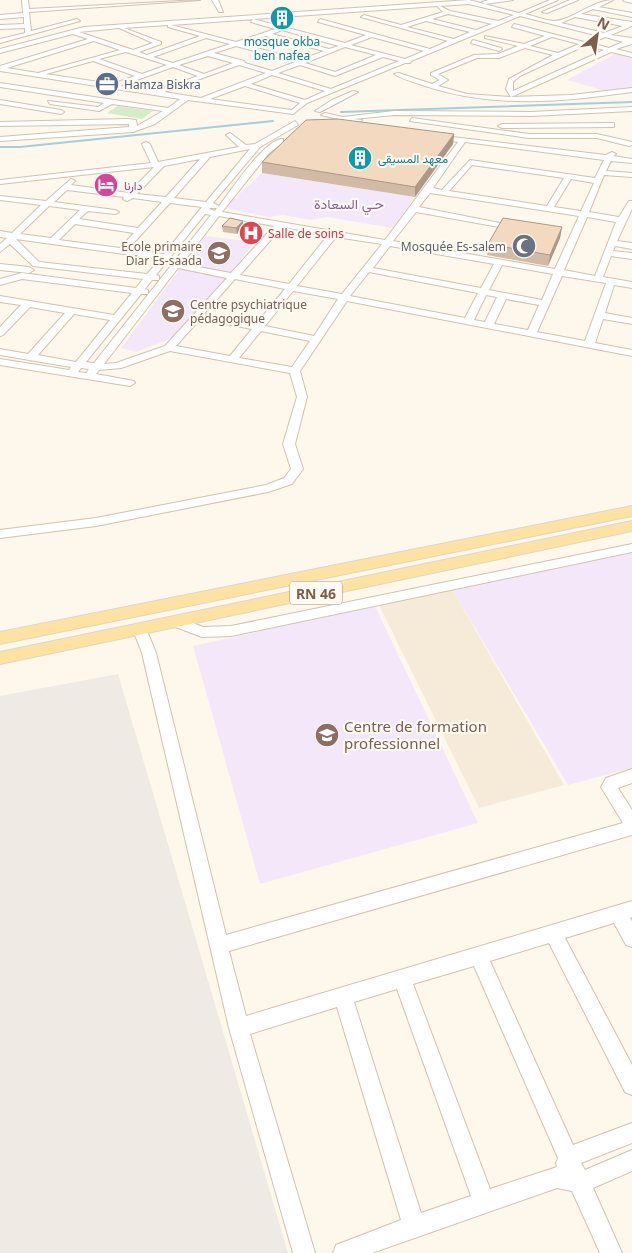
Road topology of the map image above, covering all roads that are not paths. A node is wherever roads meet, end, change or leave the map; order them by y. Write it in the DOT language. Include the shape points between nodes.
graph roads {
  1 [pos="141,0"];
  2 [pos="197,0"];
  3 [pos="215,0"];
  4 [pos="395,0"];
  5 [pos="510,0"];
  6 [pos="555,0"];
  7 [pos="610,0"];
  8 [pos="626,0"];
  9 [pos="103,1"];
  10 [pos="470,1"];
  11 [pos="573,1"];
  12 [pos="632,1"];
  13 [pos="182,4"];
  14 [pos="335,4"];
  15 [pos="436,5"];
  16 [pos="24,6"];
  17 [pos="296,6"];
  18 [pos="593,7"];
  19 [pos="383,8"];
  20 [pos="245,10"];
  21 [pos="229,11"];
  22 [pos="447,11"];
  23 [pos="212,12"];
  24 [pos="221,12"];
  25 [pos="338,12"];
  26 [pos="418,13"];
  27 [pos="302,14"];
  28 [pos="408,14"];
  29 [pos="519,14"];
  30 [pos="575,14"];
  31 [pos="632,16"];
  32 [pos="0,17"];
  33 [pos="250,18"];
  34 [pos="532,18"];
  35 [pos="426,19"];
  36 [pos="84,20"];
  37 [pos="310,21"];
  38 [pos="320,21"];
  39 [pos="291,22"];
  40 [pos="497,23"];
  41 [pos="555,23"];
  42 [pos="154,24"];
  43 [pos="164,24"];
  44 [pos="630,24"];
  45 [pos="262,25"];
  46 [pos="514,26"];
  47 [pos="0,27"];
  48 [pos="116,27"];
  49 [pos="343,27"];
  50 [pos="401,27"];
  51 [pos="283,28"];
  52 [pos="27,29"];
  53 [pos="505,29"];
  54 [pos="37,30"];
  55 [pos="125,30"];
  56 [pos="334,30"];
  57 [pos="393,30"];
  58 [pos="69,31"];
  59 [pos="536,31"];
  60 [pos="476,32"];
  61 [pos="133,33"];
  62 [pos="325,33"];
  63 [pos="384,33"];
  64 [pos="496,33"];
  65 [pos="267,34"];
  66 [pos="374,35"];
  67 [pos="552,35"];
  68 [pos="53,36"];
  69 [pos="205,36"];
  70 [pos="607,36"];
  71 [pos="13,37"];
  72 [pos="316,37"];
  73 [pos="487,37"];
  74 [pos="94,40"];
  75 [pos="0,41"];
  76 [pos="454,41"];
  77 [pos="631,41"];
  78 [pos="31,42"];
  79 [pos="473,42"];
  80 [pos="239,43"];
  81 [pos="588,44"];
  82 [pos="346,45"];
  83 [pos="465,46"];
  84 [pos="525,46"];
  85 [pos="126,50"];
  86 [pos="610,50"];
  87 [pos="0,51"];
  88 [pos="56,51"];
  89 [pos="329,51"];
  90 [pos="430,51"];
  91 [pos="133,52"];
  92 [pos="511,52"];
  93 [pos="272,53"];
  94 [pos="209,54"];
  95 [pos="520,54"];
  96 [pos="383,55"];
  97 [pos="561,55"];
  98 [pos="632,55"];
  99 [pos="146,56"];
  100 [pos="537,59"];
  101 [pos="89,60"];
  102 [pos="404,61"];
  103 [pos="546,61"];
  104 [pos="301,62"];
  105 [pos="240,63"];
  106 [pos="174,66"];
  107 [pos="418,66"];
  108 [pos="114,67"];
  109 [pos="411,68"];
  110 [pos="0,69"];
  111 [pos="99,72"];
  112 [pos="273,73"];
  113 [pos="0,74"];
  114 [pos="334,74"];
  115 [pos="397,74"];
  116 [pos="37,75"];
  117 [pos="88,75"];
  118 [pos="142,76"];
  119 [pos="204,76"];
  120 [pos="389,78"];
  121 [pos="358,80"];
  122 [pos="0,81"];
  123 [pos="510,81"];
  124 [pos="77,83"];
  125 [pos="245,84"];
  126 [pos="0,85"];
  127 [pos="113,86"];
  128 [pos="432,86"];
  129 [pos="24,87"];
  130 [pos="532,87"];
  131 [pos="364,88"];
  132 [pos="632,90"];
  133 [pos="331,91"];
  134 [pos="125,92"];
  135 [pos="157,93"];
  136 [pos="0,94"];
  137 [pos="68,94"];
  138 [pos="282,95"];
  139 [pos="510,96"];
  140 [pos="184,99"];
  141 [pos="9,100"];
  142 [pos="202,100"];
  143 [pos="110,101"];
  144 [pos="55,102"];
  145 [pos="26,106"];
  146 [pos="0,107"];
  147 [pos="251,108"];
  148 [pos="632,108"];
  149 [pos="99,109"];
  150 [pos="48,110"];
  151 [pos="168,110"];
  152 [pos="313,110"];
  153 [pos="17,111"];
  154 [pos="376,114"];
  155 [pos="8,116"];
  156 [pos="292,116"];
  157 [pos="340,119"];
  158 [pos="619,121"];
  159 [pos="0,122"];
  160 [pos="26,124"];
  161 [pos="611,125"];
  162 [pos="462,127"];
  163 [pos="133,130"];
  164 [pos="230,135"];
  165 [pos="596,136"];
  166 [pos="2,139"];
  167 [pos="463,140"];
  168 [pos="146,144"];
  169 [pos="258,145"];
  170 [pos="629,147"];
  171 [pos="245,148"];
  172 [pos="270,148"];
  173 [pos="207,156"];
  174 [pos="608,158"];
  175 [pos="632,159"];
  176 [pos="158,164"];
  177 [pos="80,172"];
  178 [pos="632,175"];
  179 [pos="569,176"];
  180 [pos="600,177"];
  181 [pos="0,182"];
  182 [pos="65,187"];
  183 [pos="427,190"];
  184 [pos="444,192"];
  185 [pos="131,195"];
  186 [pos="0,198"];
  187 [pos="168,199"];
  188 [pos="9,200"];
  189 [pos="46,204"];
  190 [pos="632,204"];
  191 [pos="86,208"];
  192 [pos="205,208"];
  193 [pos="0,209"];
  194 [pos="414,209"];
  195 [pos="549,209"];
  196 [pos="218,210"];
  197 [pos="114,212"];
  198 [pos="582,214"];
  199 [pos="621,220"];
  200 [pos="73,221"];
  201 [pos="102,225"];
  202 [pos="279,225"];
  203 [pos="526,228"];
  204 [pos="140,230"];
  205 [pos="0,234"];
  206 [pos="334,234"];
  207 [pos="12,238"];
  208 [pos="53,241"];
  209 [pos="386,243"];
  210 [pos="612,243"];
  211 [pos="632,246"];
  212 [pos="0,249"];
  213 [pos="122,251"];
  214 [pos="608,253"];
  215 [pos="632,256"];
  216 [pos="166,257"];
  217 [pos="499,262"];
  218 [pos="175,265"];
  219 [pos="0,267"];
  220 [pos="366,269"];
  221 [pos="29,270"];
  222 [pos="557,272"];
  223 [pos="150,277"];
  224 [pos="233,277"];
  225 [pos="164,279"];
  226 [pos="598,279"];
  227 [pos="0,282"];
  228 [pos="610,282"];
  229 [pos="632,285"];
  230 [pos="289,288"];
  231 [pos="137,291"];
  232 [pos="483,291"];
  233 [pos="153,293"];
  234 [pos="503,295"];
  235 [pos="344,298"];
  236 [pos="0,300"];
  237 [pos="544,303"];
  238 [pos="27,304"];
  239 [pos="72,311"];
  240 [pos="598,314"];
  241 [pos="199,316"];
  242 [pos="116,318"];
  243 [pos="468,321"];
  244 [pos="632,321"];
  245 [pos="488,324"];
  246 [pos="257,328"];
  247 [pos="1,329"];
  248 [pos="532,333"];
  249 [pos="315,340"];
  250 [pos="589,344"];
  251 [pos="169,348"];
  252 [pos="0,352"];
  253 [pos="632,353"];
  254 [pos="31,357"];
  255 [pos="233,359"];
  256 [pos="0,362"];
  257 [pos="78,365"];
  258 [pos="95,366"];
  259 [pos="294,371"];
  260 [pos="71,374"];
  261 [pos="89,376"];
  262 [pos="130,383"];
  263 [pos="632,511"];
  264 [pos="632,526"];
  265 [pos="0,534"];
  266 [pos="632,548"];
  267 [pos="178,622"];
  268 [pos="140,630"];
  269 [pos="0,638"];
  270 [pos="0,658"];
  271 [pos="632,776"];
  272 [pos="632,826"];
  273 [pos="625,911"];
  274 [pos="553,932"];
  275 [pos="632,939"];
  276 [pos="220,945"];
  277 [pos="478,955"];
  278 [pos="402,978"];
  279 [pos="343,996"];
  280 [pos="239,1028"];
  281 [pos="632,1085"];
  282 [pos="632,1133"];
  283 [pos="570,1157"];
  284 [pos="632,1160"];
  285 [pos="557,1177"];
  286 [pos="581,1182"];
  287 [pos="484,1201"];
  288 [pos="414,1226"];
  289 [pos="304,1253"];
  290 [pos="344,1253"];
  291 [pos="611,1253"];
  1 -- 9 [label="street"];
  2 -- 13 [label="street"];
  3 -- 24 [label="street"];
  4 -- 14 [label="street"];
  5 -- 10 [label="street"];
  6 -- 29 [label="street"];
  7 -- 18 [label="street"];
  8 -- 12 [label="street"];
  9 -- 16 [label="street"];
  10 -- 15 [label="street"];
  10 -- 29 [label="street"];
  11 -- 18 [label="street"];
  11 -- 34 [label="street"];
  13 -- 16 [label="street" via="119,8"];
  15 -- 19 [label="street"];
  15 -- 22 [label="street"];
  16 -- 32 [label="street"];
  16 -- 52 [label="street"];
  17 -- 27 [label="street"];
  18 -- 30 [label="street"];
  18 -- 31 [label="street"];
  19 -- 25 [label="street"];
  19 -- 50 [label="street" via="390,15 360,18"];
  20 -- 33 [label="street"];
  21 -- 24 [label="street"];
  22 -- 26 [label="street"];
  22 -- 35 [label="street"];
  22 -- 40 [label="street"];
  23 -- 24 [label="street"];
  25 -- 27 [label="street"];
  25 -- 38 [label="street" via="343,19"];
  27 -- 33 [label="street"];
  28 -- 35 [label="street"];
  29 -- 34 [label="street"];
  29 -- 40 [label="street"];
  30 -- 41 [label="street"];
  30 -- 44 [label="street"];
  33 -- 43 [label="street"];
  33 -- 45 [label="street"];
  34 -- 41 [label="street"];
  34 -- 46 [label="street"];
  35 -- 50 [label="street"];
  35 -- 60 [label="street"];
  36 -- 54 [label="street"];
  37 -- 38 [label="street"];
  38 -- 49 [label="street"];
  39 -- 45 [label="street"];
  40 -- 60 [label="street"];
  41 -- 59 [label="street"];
  41 -- 70 [label="street"];
  42 -- 43 [label="street"];
  42 -- 48 [label="street"];
  42 -- 61 [label="street"];
  43 -- 69 [label="street"];
  44 -- 70 [label="street"];
  45 -- 51 [label="street"];
  46 -- 53 [label="street"];
  46 -- 59 [label="street"];
  47 -- 52 [label="street"];
  48 -- 55 [label="street"];
  48 -- 58 [label="street"];
  49 -- 56 [label="street"];
  49 -- 66 [label="street"];
  50 -- 57 [label="street"];
  50 -- 76 [label="street"];
  51 -- 65 [label="street"];
  51 -- 72 [label="street"];
  52 -- 54 [label="street"];
  52 -- 71 [label="street"];
  54 -- 68 [label="street"];
  55 -- 61 [label="street"];
  55 -- 74 [label="street"];
  58 -- 68 [label="street"];
  58 -- 74 [label="street"];
  59 -- 67 [label="street"];
  60 -- 76 [label="street"];
  61 -- 91 [label="street" via="159,43"];
  62 -- 72 [label="street"];
  63 -- 66 [label="street"];
  64 -- 73 [label="street"];
  65 -- 80 [label="street"];
  65 -- 89 [label="street"];
  66 -- 82 [label="street"];
  66 -- 90 [label="street"];
  67 -- 81 [label="street"];
  67 -- 84 [label="street"];
  68 -- 78 [label="street"];
  69 -- 80 [label="street"];
  69 -- 99 [label="street"];
  70 -- 77 [label="street"];
  70 -- 81 [label="street"];
  71 -- 75 [label="street"];
  71 -- 78 [label="street"];
  72 -- 82 [label="street"];
  73 -- 79 [label="street"];
  73 -- 84 [label="street"];
  74 -- 85 [label="street"];
  74 -- 88 [label="street"];
  76 -- 90 [label="street"];
  77 -- 86 [label="street"];
  78 -- 87 [label="street"];
  78 -- 88 [label="street"];
  79 -- 83 [label="street"];
  79 -- 92 [label="street"];
  80 -- 93 [label="street"];
  80 -- 94 [label="street"];
  81 -- 86 [label="street"];
  81 -- 97 [label="street"];
  82 -- 89 [label="street"];
  82 -- 96 [label="street"];
  84 -- 92 [label="street"];
  84 -- 97 [label="street"];
  85 -- 91 [label="street"];
  85 -- 101 [label="street"];
  86 -- 98 [label="street"];
  86 -- 130 [label="street"];
  88 -- 101 [label="street"];
  88 -- 110 [label="street"];
  89 -- 104 [label="street"];
  90 -- 102 [label="street"];
  91 -- 99 [label="street"];
  92 -- 95 [label="street"];
  92 -- 128 [label="street" via="497,57 476,56 433,75 445,80"];
  93 -- 104 [label="street"];
  93 -- 105 [label="street"];
  94 -- 105 [label="street"];
  94 -- 106 [label="street"];
  96 -- 102 [label="street"];
  96 -- 114 [label="street"];
  97 -- 103 [label="street"];
  99 -- 106 [label="street"];
  100 -- 103 [label="street"];
  101 -- 108 [label="street"];
  101 -- 116 [label="street"];
  102 -- 107 [label="street"];
  102 -- 121 [label="street"];
  103 -- 123 [label="street"];
  104 -- 112 [label="street"];
  104 -- 114 [label="street"];
  105 -- 112 [label="street"];
  105 -- 119 [label="street"];
  106 -- 118 [label="street"];
  106 -- 119 [label="street"];
  108 -- 111 [label="street"];
  108 -- 118 [label="street"];
  109 -- 115 [label="street"];
  110 -- 116 [label="street"];
  112 -- 125 [label="street"];
  112 -- 133 [label="street"];
  113 -- 124 [label="street"];
  114 -- 121 [label="street"];
  115 -- 120 [label="street"];
  115 -- 128 [label="street"];
  116 -- 124 [label="street"];
  117 -- 124 [label="street"];
  118 -- 127 [label="street"];
  119 -- 135 [label="street"];
  121 -- 133 [label="street"];
  122 -- 129 [label="street"];
  123 -- 130 [label="street"];
  123 -- 139 [label="street"];
  124 -- 127 [label="street"];
  124 -- 134 [label="street"];
  124 -- 137 [label="street"];
  125 -- 138 [label="street"];
  125 -- 142 [label="street"];
  126 -- 129 [label="street"];
  127 -- 135 [label="street"];
  128 -- 139 [label="street" via="468,96"];
  129 -- 137 [label="street"];
  129 -- 141 [label="street"];
  130 -- 139 [label="street"];
  131 -- 152 [label="street"];
  132 -- 139 [label="street" via="590,95"];
  133 -- 152 [label="street"];
  134 -- 140 [label="street"];
  134 -- 143 [label="street"];
  135 -- 140 [label="street"];
  136 -- 141 [label="street"];
  137 -- 143 [label="street"];
  137 -- 144 [label="street"];
  138 -- 147 [label="street"];
  138 -- 152 [label="street"];
  140 -- 142 [label="street"];
  140 -- 151 [label="street"];
  140 -- 156 [label="street"];
  141 -- 144 [label="street"];
  141 -- 145 [label="street"];
  141 -- 146 [label="street"];
  142 -- 147 [label="street"];
  143 -- 149 [label="street"];
  143 -- 151 [label="street"];
  144 -- 149 [label="street"];
  144 -- 150 [label="street"];
  145 -- 150 [label="street"];
  145 -- 153 [label="street"];
  147 -- 156 [label="street"];
  148 -- 154 [label="street" via="521,114"];
  149 -- 150 [label="street" via="86,116"];
  150 -- 160 [label="street"];
  151 -- 163 [label="street"];
  152 -- 156 [label="street"];
  152 -- 157 [label="street"];
  152 -- 157 [label="street" via="326,119 319,124 367,125"];
  154 -- 157 [label="street"];
  154 -- 162 [label="street"];
  155 -- 159 [label="street"];
  156 -- 169 [label="street"];
  156 -- 172 [label="street" via="306,125"];
  158 -- 161 [label="street"];
  159 -- 160 [label="street"];
  160 -- 163 [label="street" via="126,121 133,122"];
  160 -- 166 [label="street"];
  161 -- 162 [label="street"];
  161 -- 165 [label="street"];
  162 -- 165 [label="street" via="581,143"];
  163 -- 166 [label="street"];
  164 -- 171 [label="street"];
  165 -- 170 [label="street"];
  167 -- 174 [label="street"];
  167 -- 174 [label="street" via="444,136"];
  167 -- 183 [label="street"];
  168 -- 176 [label="street"];
  169 -- 171 [label="street"];
  169 -- 172 [label="street"];
  169 -- 192 [label="street"];
  170 -- 174 [label="street"];
  171 -- 173 [label="street"];
  172 -- 196 [label="street"];
  173 -- 176 [label="street"];
  173 -- 187 [label="street"];
  174 -- 175 [label="street"];
  174 -- 180 [label="street"];
  176 -- 177 [label="street"];
  176 -- 185 [label="street"];
  177 -- 181 [label="street"];
  177 -- 182 [label="street"];
  178 -- 180 [label="street"];
  179 -- 180 [label="street"];
  179 -- 184 [label="street" via="470,162"];
  179 -- 195 [label="street"];
  180 -- 198 [label="street"];
  182 -- 185 [label="street"];
  182 -- 189 [label="street"];
  183 -- 184 [label="street"];
  183 -- 194 [label="street"];
  184 -- 195 [label="street"];
  185 -- 187 [label="street"];
  185 -- 197 [label="street"];
  186 -- 188 [label="street"];
  187 -- 192 [label="street"];
  187 -- 204 [label="street"];
  188 -- 189 [label="street"];
  188 -- 193 [label="street"];
  189 -- 191 [label="street"];
  189 -- 207 [label="street"];
  190 -- 199 [label="street"];
  191 -- 197 [label="street"];
  191 -- 200 [label="street"];
  192 -- 196 [label="street"];
  192 -- 216 [label="street"];
  194 -- 203 [label="street"];
  194 -- 209 [label="street"];
  195 -- 198 [label="street"];
  196 -- 202 [label="street"];
  196 -- 218 [label="street"];
  197 -- 201 [label="street"];
  198 -- 199 [label="street"];
  198 -- 222 [label="street" via="569,235"];
  199 -- 210 [label="street"];
  200 -- 201 [label="street"];
  200 -- 208 [label="street"];
  201 -- 204 [label="street"];
  202 -- 206 [label="street"];
  202 -- 224 [label="street"];
  204 -- 213 [label="street"];
  205 -- 207 [label="street"];
  206 -- 209 [label="street"];
  206 -- 230 [label="street"];
  207 -- 208 [label="street"];
  207 -- 212 [label="street"];
  207 -- 221 [label="street"];
  208 -- 213 [label="street"];
  209 -- 217 [label="street"];
  209 -- 220 [label="street"];
  210 -- 211 [label="street"];
  210 -- 214 [label="street"];
  213 -- 216 [label="street"];
  214 -- 215 [label="street"];
  214 -- 226 [label="street"];
  216 -- 223 [label="street"];
  217 -- 222 [label="street"];
  217 -- 232 [label="street"];
  218 -- 224 [label="street"];
  218 -- 225 [label="street"];
  219 -- 221 [label="street"];
  220 -- 232 [label="street"];
  220 -- 235 [label="street"];
  221 -- 223 [label="street"];
  221 -- 227 [label="street"];
  221 -- 231 [label="street"];
  222 -- 226 [label="street"];
  222 -- 237 [label="street"];
  223 -- 225 [label="street"];
  223 -- 231 [label="street"];
  224 -- 230 [label="street"];
  224 -- 241 [label="street"];
  225 -- 233 [label="street"];
  226 -- 228 [label="street"];
  228 -- 229 [label="street"];
  228 -- 240 [label="street"];
  230 -- 235 [label="street"];
  230 -- 246 [label="street"];
  231 -- 233 [label="street"];
  231 -- 242 [label="street"];
  232 -- 234 [label="street"];
  232 -- 243 [label="street"];
  233 -- 258 [label="street"];
  234 -- 237 [label="street"];
  234 -- 245 [label="street"];
  235 -- 243 [label="street"];
  235 -- 249 [label="street"];
  236 -- 238 [label="street"];
  237 -- 248 [label="street"];
  238 -- 239 [label="street"];
  238 -- 247 [label="street"];
  239 -- 242 [label="street"];
  239 -- 254 [label="street"];
  240 -- 244 [label="street"];
  240 -- 250 [label="street"];
  241 -- 246 [label="street"];
  241 -- 251 [label="street"];
  242 -- 257 [label="street"];
  243 -- 245 [label="street"];
  245 -- 248 [label="street"];
  246 -- 249 [label="street"];
  246 -- 255 [label="street"];
  248 -- 250 [label="street"];
  249 -- 259 [label="street"];
  250 -- 253 [label="street"];
  251 -- 255 [label="street"];
  251 -- 258 [label="street" via="117,366"];
  252 -- 254 [label="street"];
  254 -- 257 [label="street"];
  255 -- 259 [label="street"];
  256 -- 260 [label="street"];
  257 -- 258 [label="street"];
  257 -- 260 [label="street"];
  258 -- 261 [label="street"];
  259 -- 265 [label="street" via="302,397 289,440 297,469 288,481 231,496 96,522"];
  260 -- 261 [label="street"];
  261 -- 262 [label="street"];
  263 -- 269 [label="main road, RN 46"];
  264 -- 267 [label="main road, RN 46"];
  266 -- 267 [label="street" via="232,631 202,632"];
  267 -- 268 [label="main road, RN 46"];
  268 -- 270 [label="main road, RN 46"];
  268 -- 276 [label="street" via="149,653"];
  271 -- 272 [label="street" via="612,783 609,788"];
  272 -- 276 [label="street"];
  273 -- 274 [label="street"];
  273 -- 275 [label="street"];
  274 -- 277 [label="street"];
  274 -- 281 [label="street"];
  276 -- 280 [label="street"];
  277 -- 278 [label="street"];
  277 -- 283 [label="street"];
  278 -- 279 [label="street"];
  278 -- 287 [label="street"];
  279 -- 280 [label="street"];
  279 -- 288 [label="street"];
  280 -- 289 [label="street"];
  282 -- 283 [label="street"];
  283 -- 285 [label="street"];
  283 -- 286 [label="street"];
  284 -- 286 [label="street"];
  285 -- 286 [label="street"];
  285 -- 287 [label="street"];
  286 -- 291 [label="street"];
  287 -- 288 [label="street"];
  288 -- 290 [label="street"];
}
